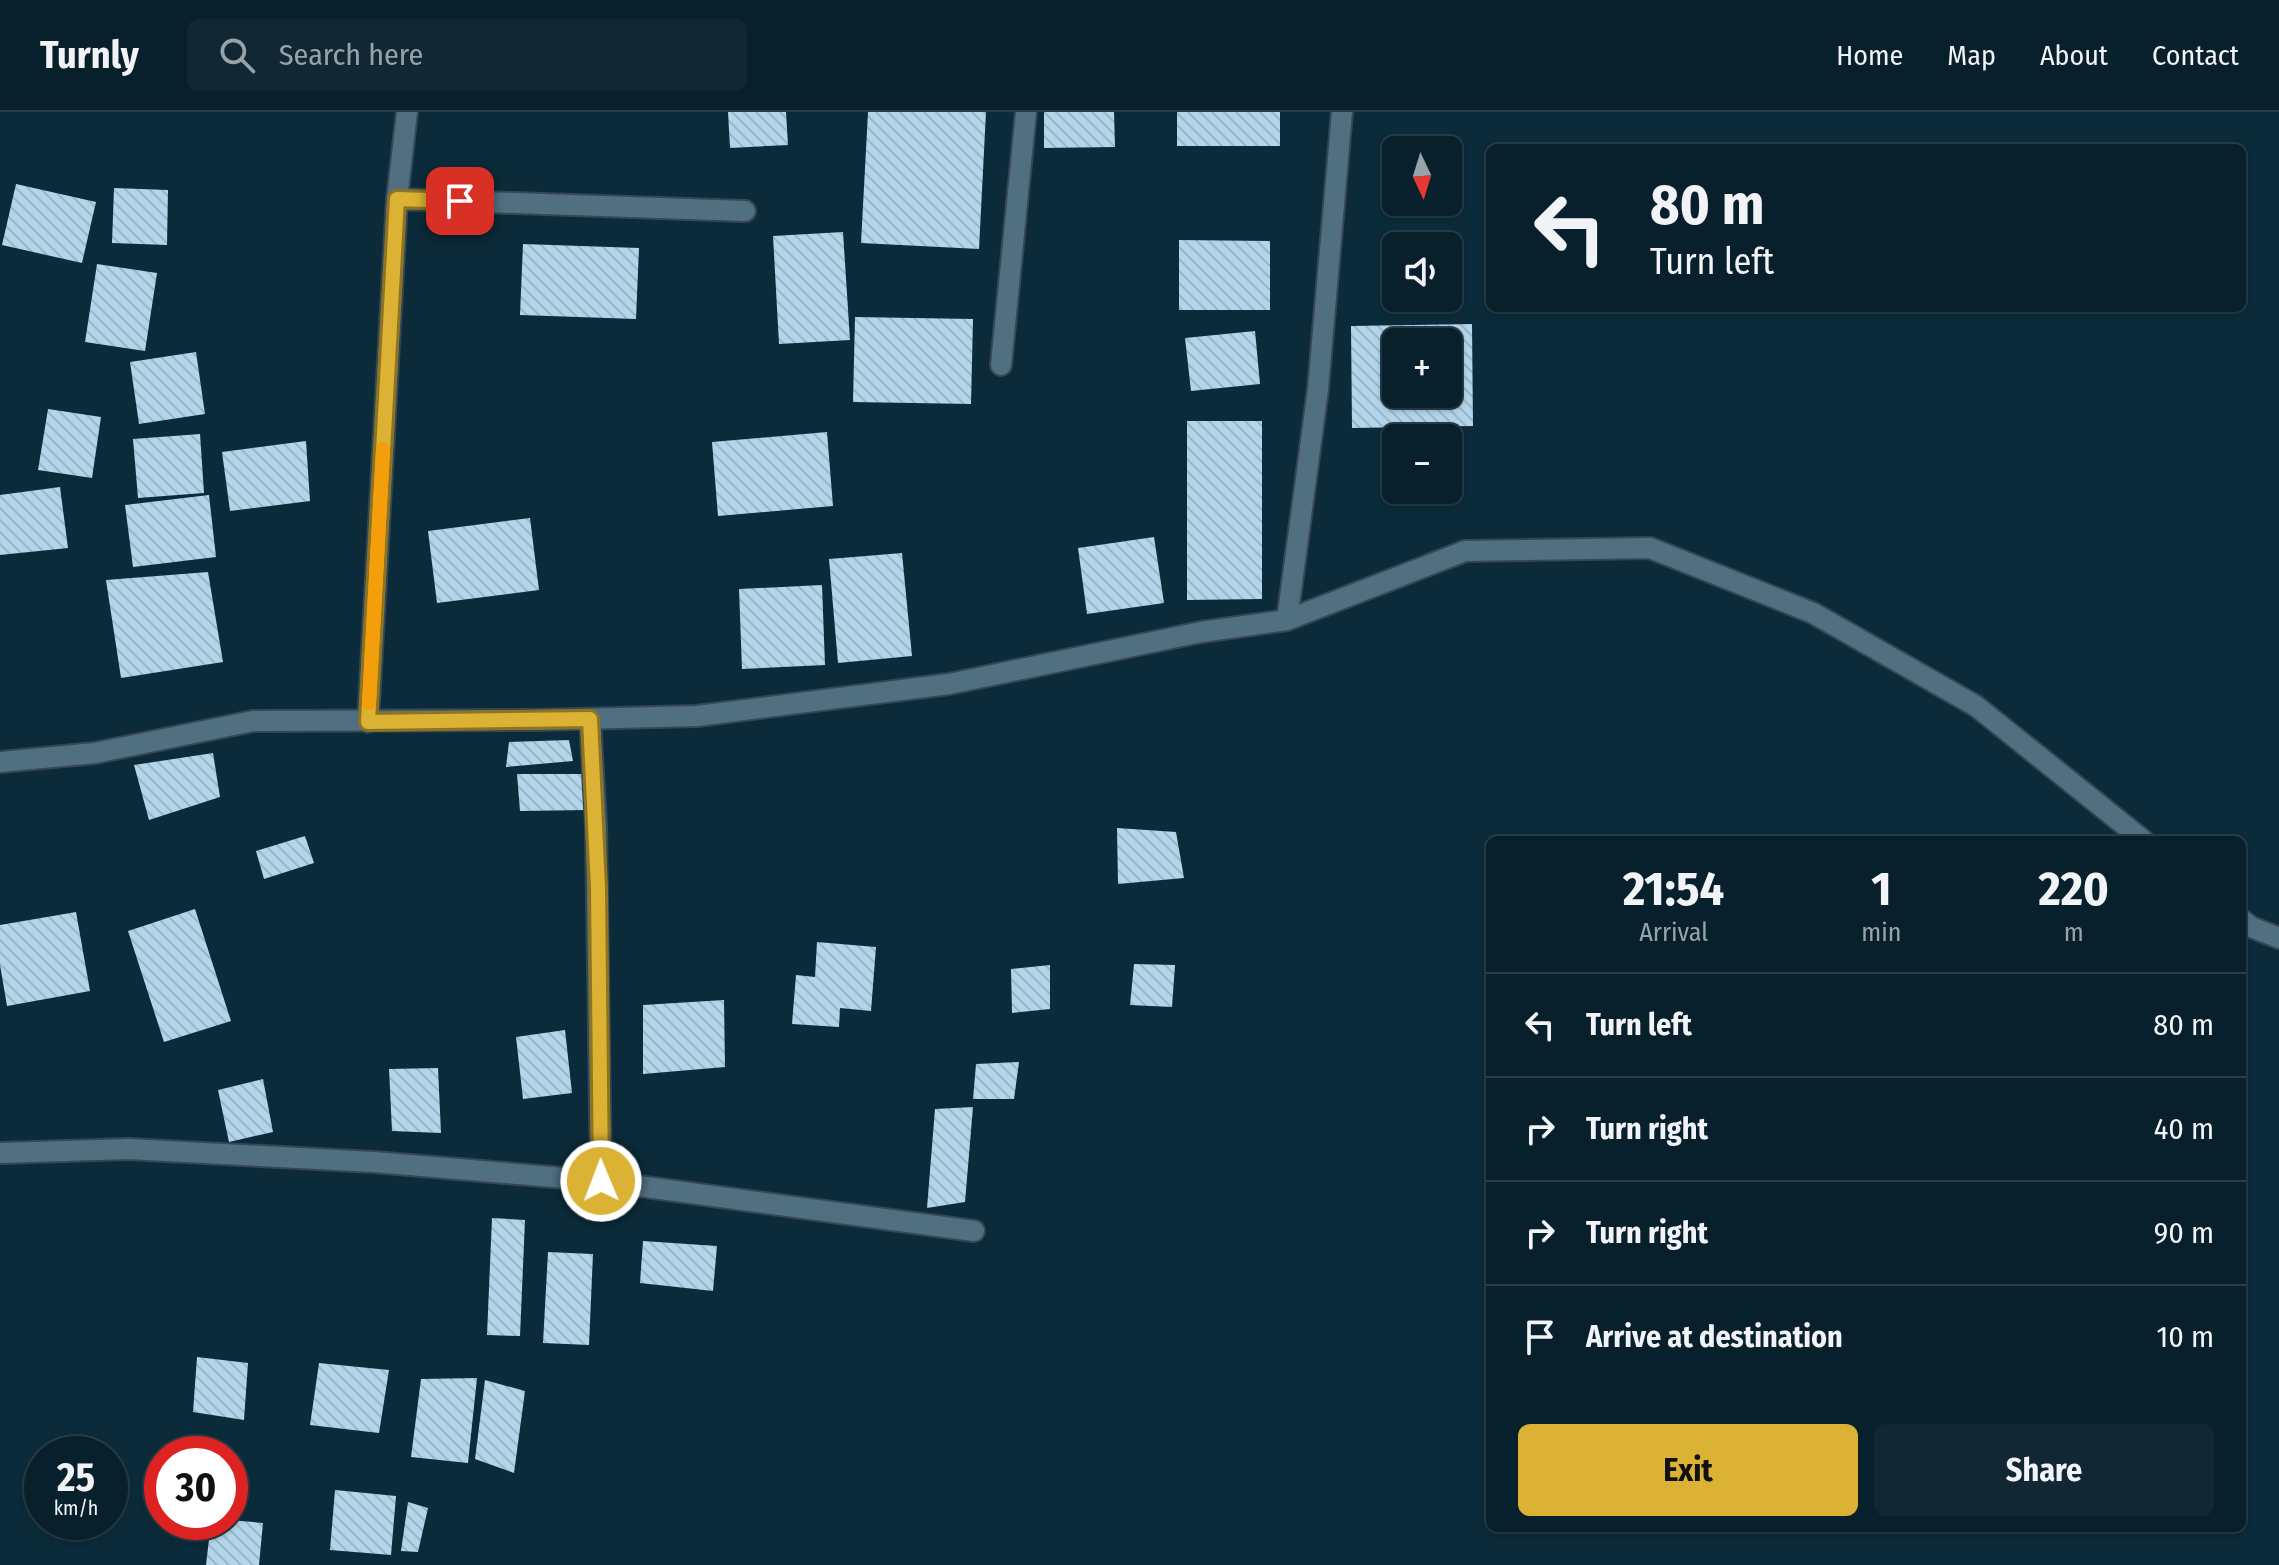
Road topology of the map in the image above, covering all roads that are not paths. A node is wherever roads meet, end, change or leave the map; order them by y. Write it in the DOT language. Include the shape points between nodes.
graph roads {
  1 [pos="407,112"];
  2 [pos="1026,112"];
  3 [pos="1342,112"];
  4 [pos="397,199"];
  5 [pos="745,211"];
  6 [pos="1001,365"];
  7 [pos="1287,620"];
  8 [pos="590,719"];
  9 [pos="368,722"];
  10 [pos="0,762"];
  11 [pos="2138,836"];
  12 [pos="2246,923"];
  13 [pos="2279,938"];
  14 [pos="0,1153"];
  15 [pos="601,1181"];
  16 [pos="974,1231"];
  1 -- 4 [label="street"];
  2 -- 6 [label="street"];
  3 -- 7 [label="street" via="1318,389"];
  4 -- 5 [label="street"];
  4 -- 9 [label="street"];
  7 -- 8 [label="street" via="1201,632 949,684 697,716"];
  7 -- 11 [label="street" via="1465,551 1650,548 1813,613 1976,706"];
  8 -- 9 [label="street"];
  8 -- 15 [label="street"];
  9 -- 10 [label="street" via="253,721 95,753"];
  12 -- 13 [label="street"];
  14 -- 15 [label="street" via="129,1149"];
  15 -- 16 [label="street"];
}
